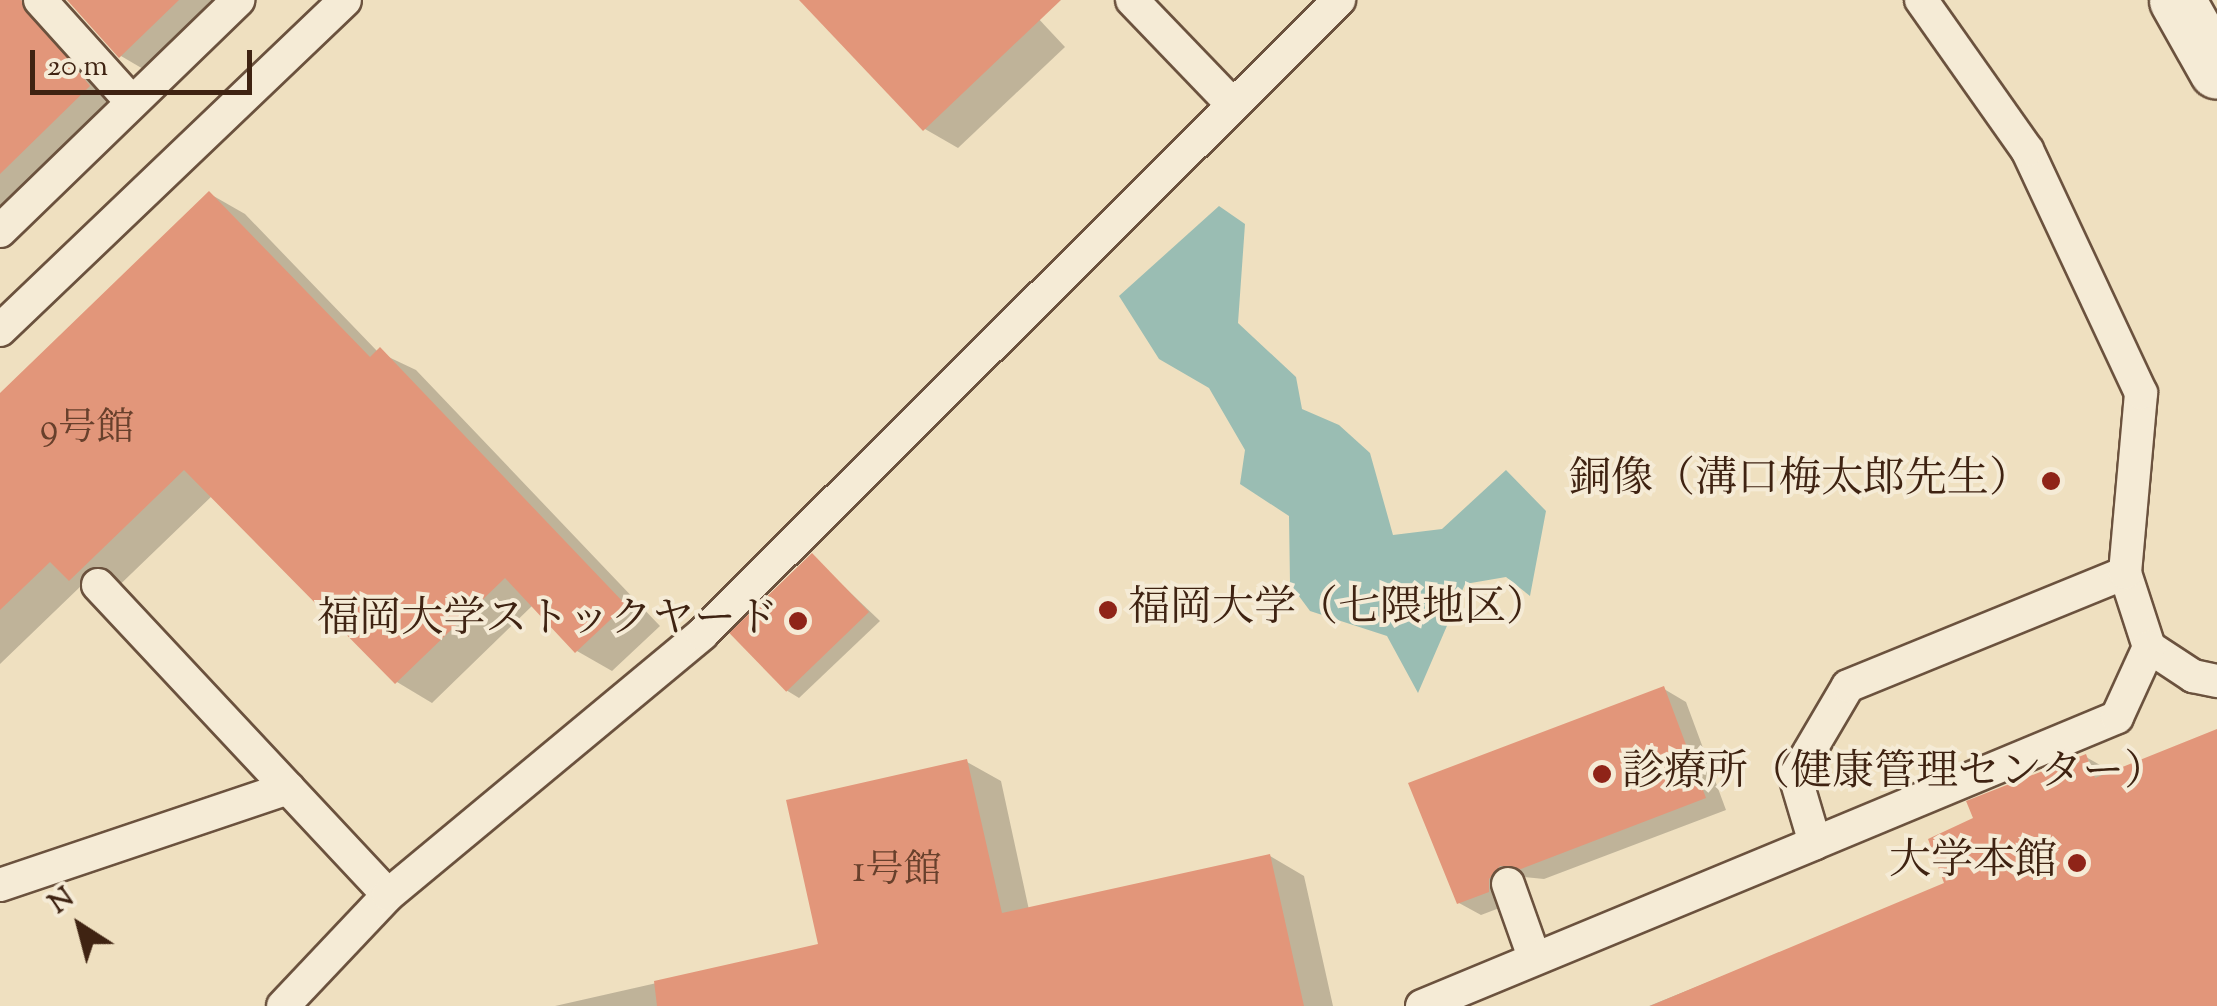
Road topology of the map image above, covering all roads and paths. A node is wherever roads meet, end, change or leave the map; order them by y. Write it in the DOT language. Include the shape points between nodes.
graph roads {
  1 [pos="40,0"];
  2 [pos="238,0"];
  3 [pos="345,0"];
  4 [pos="1132,0"];
  5 [pos="1340,0"];
  6 [pos="1921,0"];
  7 [pos="2177,0"];
  8 [pos="2217,71"];
  9 [pos="131,101"];
  10 [pos="1232,104"];
  11 [pos="0,231"];
  12 [pos="0,330"];
  13 [pos="2125,574"];
  14 [pos="98,585"];
  15 [pos="2149,648"];
  16 [pos="2217,681"];
  17 [pos="288,788"];
  18 [pos="1815,843"];
  19 [pos="1508,884"];
  20 [pos="0,885"];
  21 [pos="388,895"];
  22 [pos="1534,957"];
  23 [pos="283,1006"];
  24 [pos="1422,1006"];
  1 -- 9 [label="lane"];
  2 -- 9 [label="lane"];
  3 -- 12 [label="lane"];
  4 -- 10 [label="lane"];
  5 -- 10 [label="lane"];
  6 -- 13 [label="lane" via="2027,150 2140,392"];
  7 -- 8 [label="street"];
  9 -- 11 [label="lane"];
  10 -- 21 [label="lane" via="702,634"];
  13 -- 15 [label="lane"];
  13 -- 18 [label="lane" via="1848,686 1795,776"];
  14 -- 17 [label="lane"];
  15 -- 16 [label="lane" via="2193,676"];
  15 -- 18 [label="lane" via="2116,717"];
  17 -- 20 [label="lane"];
  17 -- 21 [label="lane"];
  18 -- 22 [label="lane"];
  19 -- 22 [label="lane"];
  21 -- 23 [label="lane"];
  22 -- 24 [label="lane"];
}
